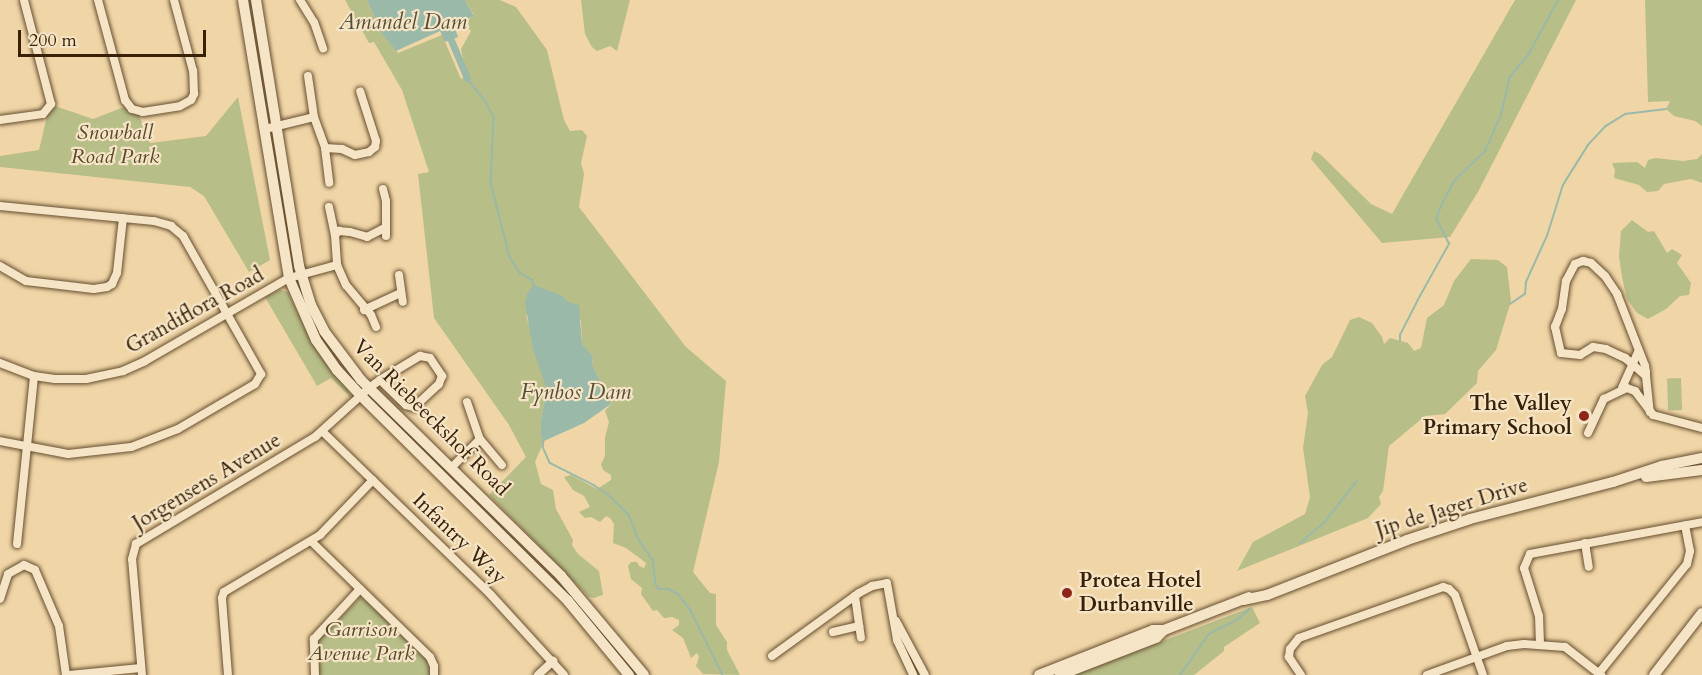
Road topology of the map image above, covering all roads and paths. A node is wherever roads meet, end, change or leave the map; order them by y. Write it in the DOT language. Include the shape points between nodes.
graph roads {
  1 [pos="24,0"];
  2 [pos="98,0"];
  3 [pos="174,0"];
  4 [pos="243,0"];
  5 [pos="256,0"];
  6 [pos="300,0"];
  7 [pos="323,48"];
  8 [pos="308,76"];
  9 [pos="360,91"];
  10 [pos="314,117"];
  11 [pos="0,120"];
  12 [pos="276,127"];
  13 [pos="265,129"];
  14 [pos="325,148"];
  15 [pos="329,183"];
  16 [pos="383,189"];
  17 [pos="0,206"];
  18 [pos="329,207"];
  19 [pos="123,218"];
  20 [pos="335,234"];
  21 [pos="337,265"];
  22 [pos="0,266"];
  23 [pos="301,274"];
  24 [pos="399,275"];
  25 [pos="289,278"];
  26 [pos="400,293"];
  27 [pos="403,302"];
  28 [pos="364,310"];
  29 [pos="228,314"];
  30 [pos="376,327"];
  31 [pos="1638,352"];
  32 [pos="0,363"];
  33 [pos="1632,363"];
  34 [pos="34,376"];
  35 [pos="1646,376"];
  36 [pos="380,380"];
  37 [pos="1622,388"];
  38 [pos="365,392"];
  39 [pos="467,402"];
  40 [pos="1650,412"];
  41 [pos="1702,428"];
  42 [pos="323,432"];
  43 [pos="1588,433"];
  44 [pos="480,439"];
  45 [pos="0,441"];
  46 [pos="27,448"];
  47 [pos="1702,458"];
  48 [pos="428,462"];
  49 [pos="502,465"];
  50 [pos="451,468"];
  51 [pos="1702,470"];
  52 [pos="373,480"];
  53 [pos="1613,482"];
  54 [pos="453,485"];
  55 [pos="1702,522"];
  56 [pos="1686,525"];
  57 [pos="311,541"];
  58 [pos="1585,543"];
  59 [pos="17,544"];
  60 [pos="1589,567"];
  61 [pos="360,590"];
  62 [pos="855,596"];
  63 [pos="0,598"];
  64 [pos="1702,613"];
  65 [pos="893,615"];
  66 [pos="1702,620"];
  67 [pos="859,626"];
  68 [pos="1164,630"];
  69 [pos="833,632"];
  70 [pos="861,638"];
  71 [pos="1681,642"];
  72 [pos="1540,644"];
  73 [pos="772,656"];
  74 [pos="1477,657"];
  75 [pos="554,661"];
  76 [pos="141,672"];
  77 [pos="1600,674"];
  78 [pos="68,675"];
  79 [pos="228,675"];
  80 [pos="315,675"];
  81 [pos="434,675"];
  82 [pos="538,675"];
  83 [pos="564,675"];
  84 [pos="629,675"];
  85 [pos="644,675"];
  86 [pos="913,675"];
  87 [pos="925,675"];
  88 [pos="1039,675"];
  89 [pos="1060,675"];
  90 [pos="1301,675"];
  91 [pos="1427,675"];
  92 [pos="1483,675"];
  93 [pos="1654,675"];
  1 -- 11 [label="street" via="51,104 43,114"];
  2 -- 3 [label="street" via="125,100 132,110 142,112 180,106 194,94 193,71"];
  4 -- 13 [label="street, Van Riebeeckshof Road"];
  5 -- 12 [label="street, Van Riebeeckshof Road"];
  6 -- 7 [label="street" via="311,15"];
  8 -- 10 [label="street"];
  9 -- 14 [label="street" via="375,147 355,155"];
  10 -- 12 [label="street"];
  10 -- 14 [label="street"];
  12 -- 13 [label="street"];
  12 -- 23 [label="street, Van Riebeeckshof Road"];
  13 -- 25 [label="street, Van Riebeeckshof Road"];
  14 -- 15 [label="street"];
  16 -- 20 [label="street" via="386,232 367,237 350,232"];
  17 -- 19 [label="street"];
  18 -- 20 [label="street"];
  19 -- 22 [label="street" via="117,273 107,287 26,281"];
  19 -- 29 [label="street" via="163,223 177,230"];
  20 -- 21 [label="street"];
  21 -- 23 [label="street, Grandiflora Road"];
  21 -- 28 [label="street"];
  23 -- 25 [label="street, Grandiflora Road"];
  23 -- 38 [label="street, Van Riebeeckshof Road" via="324,331"];
  24 -- 26 [label="street"];
  25 -- 29 [label="street, Grandiflora Road"];
  25 -- 38 [label="street, Van Riebeeckshof Road" via="316,340 337,370"];
  26 -- 27 [label="street"];
  26 -- 28 [label="street"];
  28 -- 30 [label="street"];
  29 -- 34 [label="street, Grandiflora Road" via="123,371 86,379"];
  29 -- 46 [label="street" via="261,371 255,384 178,429 131,447 76,454"];
  31 -- 33 [label="street"];
  31 -- 33 [label="street" via="1622,305 1605,276 1589,262 1575,264 1566,281 1555,327 1561,353 1583,355 1595,347 1613,351"];
  31 -- 35 [label="street"];
  32 -- 34 [label="street, Grandiflora Road"];
  33 -- 35 [label="street"];
  33 -- 37 [label="street"];
  34 -- 46 [label="street"];
  35 -- 40 [label="street"];
  36 -- 36 [label="street, Jorgensens Avenue" via="423,356 431,360 442,378 414,407 406,405"];
  36 -- 38 [label="street, Jorgensens Avenue"];
  37 -- 40 [label="street" via="1635,391"];
  37 -- 43 [label="street" via="1604,399"];
  38 -- 42 [label="street, Jorgensens Avenue"];
  38 -- 48 [label="street, Van Riebeeckshof Road"];
  38 -- 50 [label="street, Van Riebeeckshof Road"];
  39 -- 44 [label="street"];
  40 -- 41 [label="street"];
  42 -- 52 [label="street, Infantry Way"];
  42 -- 76 [label="street, Jorgensens Avenue" via="136,544 132,560"];
  44 -- 49 [label="street"];
  44 -- 50 [label="street"];
  45 -- 46 [label="street"];
  46 -- 59 [label="street"];
  47 -- 53 [label="street, Jip de Jager Drive"];
  48 -- 50 [label="street"];
  48 -- 54 [label="street, Van Riebeeckshof Road"];
  50 -- 54 [label="street"];
  50 -- 85 [label="street, Van Riebeeckshof Road" via="561,576"];
  51 -- 53 [label="street, Jip de Jager Drive"];
  52 -- 57 [label="street"];
  52 -- 75 [label="street, Infantry Way"];
  53 -- 68 [label="street, Jip de Jager Drive" via="1470,519"];
  54 -- 84 [label="street, Van Riebeeckshof Road" via="568,601"];
  55 -- 56 [label="street"];
  56 -- 58 [label="street"];
  56 -- 77 [label="street" via="1690,554 1686,567"];
  57 -- 61 [label="street"];
  57 -- 79 [label="street" via="224,592"];
  58 -- 60 [label="street"];
  58 -- 72 [label="street" via="1536,551 1524,561 1539,616"];
  61 -- 80 [label="street" via="314,639"];
  61 -- 81 [label="street" via="430,657"];
  62 -- 65 [label="street" via="887,583"];
  62 -- 67 [label="street"];
  62 -- 73 [label="street"];
  63 -- 78 [label="street" via="8,574 30,566 44,586 56,616"];
  64 -- 71 [label="street"];
  65 -- 86 [label="street" via="897,640"];
  65 -- 87 [label="street"];
  66 -- 71 [label="street"];
  67 -- 69 [label="street"];
  67 -- 70 [label="street"];
  68 -- 88 [label="street, Jip de Jager Drive" via="1153,630"];
  68 -- 89 [label="street, Jip de Jager Drive" via="1156,638"];
  71 -- 93 [label="street"];
  72 -- 74 [label="street" via="1511,645"];
  72 -- 77 [label="street" via="1568,648"];
  74 -- 90 [label="street" via="1455,595 1443,587 1302,636 1293,643 1289,654"];
  74 -- 91 [label="street"];
  74 -- 92 [label="street"];
  75 -- 82 [label="street"];
  75 -- 83 [label="street, Infantry Way"];
  76 -- 78 [label="street"];
}
